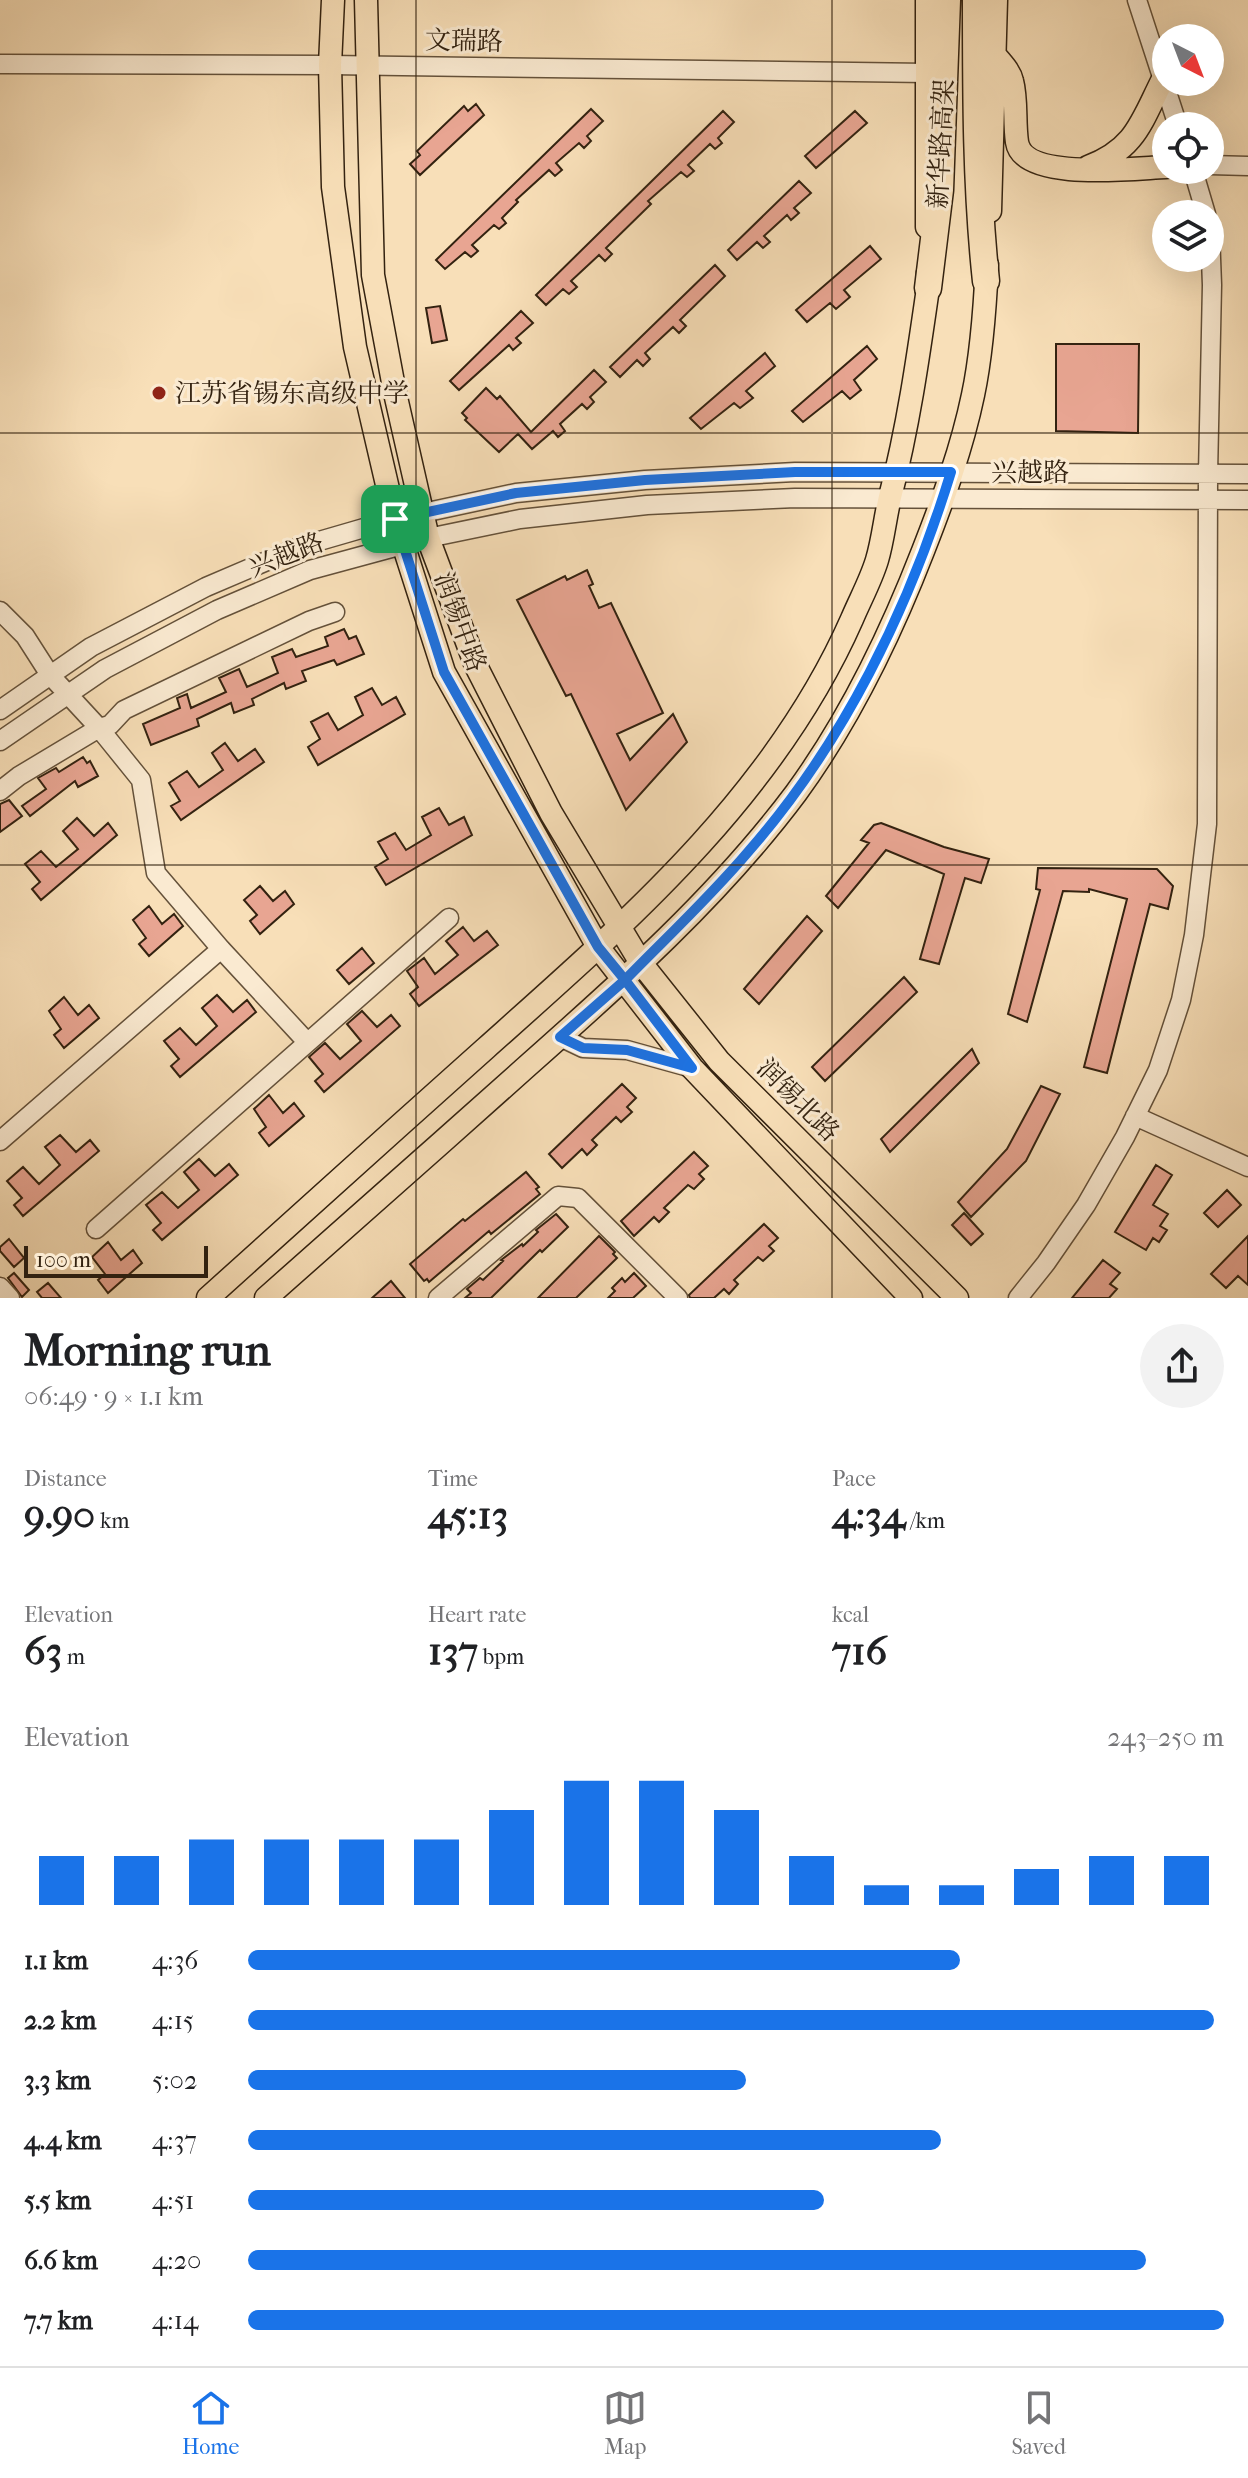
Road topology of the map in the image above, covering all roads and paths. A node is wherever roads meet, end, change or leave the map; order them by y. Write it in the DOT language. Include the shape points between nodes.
graph roads {
  1 [pos="333,0"];
  2 [pos="366,0"];
  3 [pos="927,0"];
  4 [pos="947,0"];
  5 [pos="976,0"];
  6 [pos="989,0"];
  7 [pos="996,0"];
  8 [pos="1137,0"];
  9 [pos="1152,49"];
  10 [pos="995,55"];
  11 [pos="0,64"];
  12 [pos="330,65"];
  13 [pos="366,65"];
  14 [pos="927,73"];
  15 [pos="1154,96"];
  16 [pos="1224,165"];
  17 [pos="1248,166"];
  18 [pos="1152,167"];
  19 [pos="1083,169"];
  20 [pos="1212,272"];
  21 [pos="986,281"];
  22 [pos="928,288"];
  23 [pos="898,471"];
  24 [pos="951,472"];
  25 [pos="1208,474"];
  26 [pos="1248,474"];
  27 [pos="890,497"];
  28 [pos="943,497"];
  29 [pos="1208,499"];
  30 [pos="1248,500"];
  31 [pos="424,513"];
  32 [pos="395,519"];
  33 [pos="428,538"];
  34 [pos="403,545"];
  35 [pos="0,611"];
  36 [pos="335,612"];
  37 [pos="50,675"];
  38 [pos="67,695"];
  39 [pos="0,710"];
  40 [pos="99,728"];
  41 [pos="0,741"];
  42 [pos="0,791"];
  43 [pos="449,918"];
  44 [pos="620,926"];
  45 [pos="598,947"];
  46 [pos="221,949"];
  47 [pos="641,963"];
  48 [pos="625,980"];
  49 [pos="560,1037"];
  50 [pos="307,1042"];
  51 [pos="692,1068"];
  52 [pos="1135,1116"];
  53 [pos="0,1141"];
  54 [pos="1248,1167"];
  55 [pos="96,1229"];
  56 [pos="0,1287"];
  57 [pos="10,1298"];
  58 [pos="208,1298"];
  59 [pos="266,1298"];
  60 [pos="438,1298"];
  61 [pos="678,1298"];
  62 [pos="911,1298"];
  63 [pos="957,1298"];
  64 [pos="1018,1298"];
  1 -- 12 [label="main road, 润锡中路"];
  2 -- 13 [label="main road, 润锡中路"];
  3 -- 14 [label="main road"];
  4 -- 22 [label="highway, 新华路高架" via="940,190"];
  5 -- 21 [label="highway, 新华路高架" via="979,210"];
  6 -- 10 [label="highway"];
  7 -- 10 [label="main road"];
  8 -- 9 [label="street"];
  10 -- 19 [label="main road" via="1012,80 1017,147 1039,166"];
  10 -- 21 [label="main road"];
  11 -- 12 [label="street, 文瑞路"];
  12 -- 13 [label="street, 文瑞路"];
  12 -- 32 [label="main road, 润锡中路" via="333,187 355,347"];
  13 -- 14 [label="street, 文瑞路"];
  13 -- 31 [label="main road, 润锡中路" via="373,275"];
  14 -- 22 [label="main road"];
  15 -- 19 [label="main road" via="1125,147"];
  16 -- 17 [label="street"];
  18 -- 19 [label="main road"];
  20 -- 25 [label="street"];
  21 -- 24 [label="main road" via="974,392"];
  22 -- 23 [label="main road"];
  23 -- 24 [label="street, 兴越路"];
  23 -- 27 [label="main road"];
  23 -- 31 [label="street, 兴越路" via="645,480 516,493"];
  24 -- 25 [label="street, 兴越路"];
  24 -- 28 [label="main road"];
  25 -- 26 [label="street, 兴越路"];
  25 -- 29 [label="street"];
  27 -- 28 [label="street, 兴越路"];
  27 -- 33 [label="street, 兴越路" via="647,505 520,519"];
  27 -- 44 [label="main road" via="877,561 839,647 796,724 745,795"];
  28 -- 29 [label="street, 兴越路"];
  28 -- 47 [label="main road" via="906,595 837,731 749,852"];
  29 -- 30 [label="street, 兴越路"];
  29 -- 52 [label="street" via="1203,872 1181,1000 1158,1070"];
  31 -- 32 [label="street, 兴越路"];
  31 -- 33 [label="main road, 润锡中路"];
  32 -- 34 [label="main road, 润锡中路"];
  32 -- 37 [label="street, 兴越路" via="302,546 206,587 91,647"];
  33 -- 34 [label="street, 兴越路"];
  33 -- 44 [label="main road, 润锡中路" via="476,666 551,813"];
  34 -- 38 [label="street, 兴越路" via="310,570 217,610"];
  34 -- 45 [label="main road, 润锡中路" via="444,672"];
  35 -- 37 [label="street" via="25,636"];
  36 -- 40 [label="street" via="138,703"];
  37 -- 38 [label="street"];
  37 -- 39 [label="street, 兴越路"];
  38 -- 40 [label="street"];
  38 -- 41 [label="street, 兴越路"];
  40 -- 42 [label="street"];
  40 -- 46 [label="street" via="141,780 156,873"];
  43 -- 50 [label="street"];
  44 -- 45 [label="main road"];
  44 -- 47 [label="main road, 润锡北路"];
  45 -- 48 [label="main road, 润锡北路"];
  45 -- 58 [label="main road"];
  46 -- 50 [label="street"];
  46 -- 53 [label="street"];
  47 -- 48 [label="main road"];
  47 -- 63 [label="main road, 润锡北路" via="719,1061"];
  48 -- 49 [label="main road"];
  48 -- 51 [label="main road, 润锡北路"];
  49 -- 51 [label="street" via="583,1048 627,1050"];
  49 -- 59 [label="main road"];
  50 -- 55 [label="street"];
  51 -- 62 [label="main road, 润锡北路"];
  52 -- 54 [label="street"];
  52 -- 64 [label="street" via="1086,1205"];
  56 -- 57 [label="street"];
  60 -- 61 [label="street" via="558,1196 578,1198"];
}
